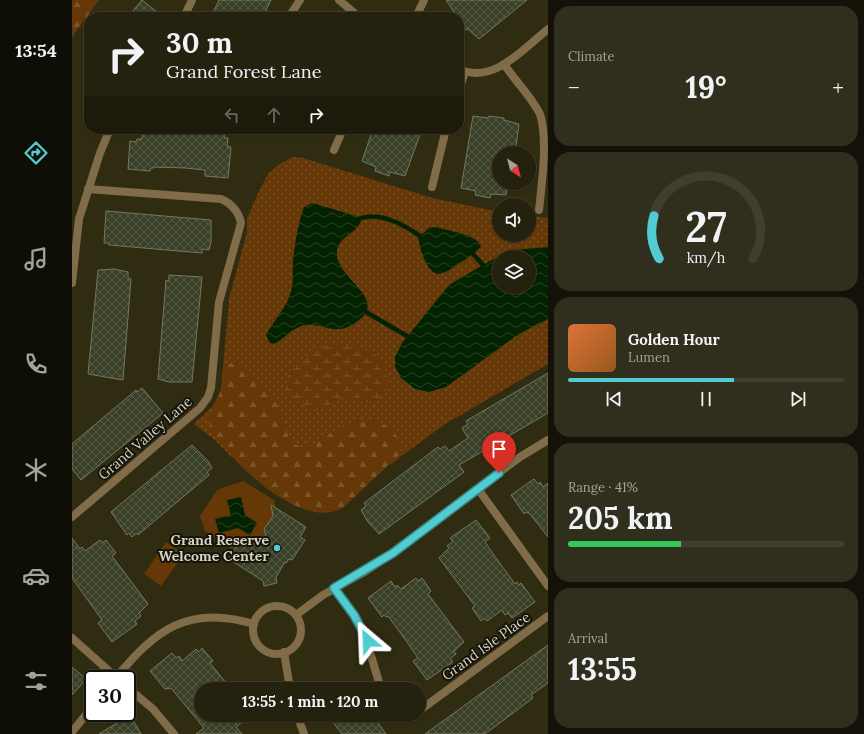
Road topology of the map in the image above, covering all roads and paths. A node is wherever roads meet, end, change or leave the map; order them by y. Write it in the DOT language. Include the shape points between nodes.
graph roads {
  1 [pos="192,0"];
  2 [pos="300,0"];
  3 [pos="339,0"];
  4 [pos="424,0"];
  5 [pos="186,12"];
  6 [pos="292,12"];
  7 [pos="353,12"];
  8 [pos="418,12"];
  9 [pos="548,29"];
  10 [pos="504,64"];
  11 [pos="464,71"];
  12 [pos="108,134"];
  13 [pos="342,134"];
  14 [pos="445,134"];
  15 [pos="334,150"];
  16 [pos="432,187"];
  17 [pos="88,189"];
  18 [pos="539,210"];
  19 [pos="72,283"];
  20 [pos="548,440"];
  21 [pos="478,489"];
  22 [pos="72,517"];
  23 [pos="548,586"];
  24 [pos="334,588"];
  25 [pos="296,615"];
  26 [pos="548,616"];
  27 [pos="254,624"];
  28 [pos="72,638"];
  29 [pos="284,652"];
  30 [pos="107,670"];
  31 [pos="123,670"];
  32 [pos="289,682"];
  33 [pos="379,682"];
  34 [pos="136,695"];
  35 [pos="426,706"];
  36 [pos="84,717"];
  37 [pos="300,722"];
  38 [pos="72,732"];
  39 [pos="174,734"];
  40 [pos="304,734"];
  1 -- 5 [label="street"];
  2 -- 6 [label="street"];
  3 -- 7 [label="street"];
  4 -- 8 [label="street"];
  9 -- 10 [label="street"];
  10 -- 11 [label="street" via="484,73"];
  10 -- 18 [label="street" via="537,108 544,125 546,140"];
  12 -- 17 [label="street"];
  13 -- 15 [label="street"];
  14 -- 16 [label="street"];
  17 -- 19 [label="street" via="79,219"];
  17 -- 22 [label="street, Grand Valley Lane" via="221,199 238,214 241,223 219,302 208,397 200,408"];
  20 -- 21 [label="street" via="520,457"];
  21 -- 23 [label="street"];
  21 -- 24 [label="street" via="393,553"];
  24 -- 25 [label="street"];
  24 -- 33 [label="street" via="363,629"];
  25 -- 27 [label="street" via="286,608 270,607 263,610"];
  25 -- 29 [label="street" via="300,624 299,638 296,644"];
  26 -- 35 [label="street, Grand Isle Place"];
  27 -- 29 [label="street" via="256,640 261,647 276,654"];
  27 -- 31 [label="street" via="218,617 175,625 144,647"];
  28 -- 30 [label="street"];
  29 -- 32 [label="street"];
  34 -- 39 [label="street"];
  36 -- 38 [label="street"];
  37 -- 40 [label="street"];
}
